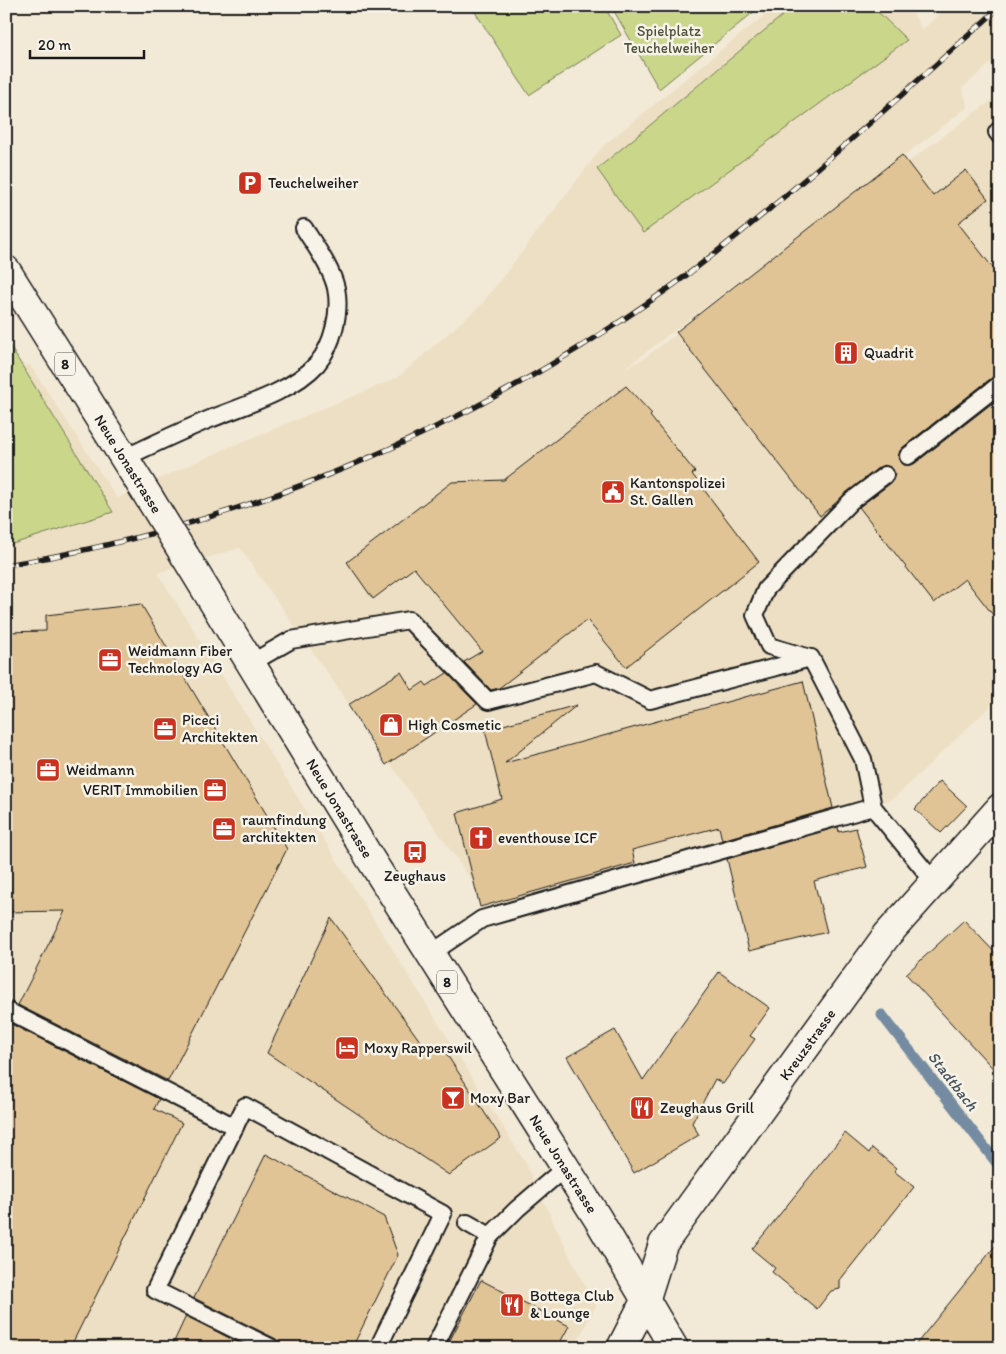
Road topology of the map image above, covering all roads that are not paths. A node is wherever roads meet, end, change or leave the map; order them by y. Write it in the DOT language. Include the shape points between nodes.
graph roads {
  1 [pos="1000,130"];
  2 [pos="1000,136"];
  3 [pos="304,228"];
  4 [pos="6,270"];
  5 [pos="1000,384"];
  6 [pos="908,456"];
  7 [pos="124,458"];
  8 [pos="871,492"];
  9 [pos="811,658"];
  10 [pos="251,663"];
  11 [pos="873,807"];
  12 [pos="997,817"];
  13 [pos="934,882"];
  14 [pos="430,954"];
  15 [pos="6,1010"];
  16 [pos="235,1127"];
  17 [pos="566,1167"];
  18 [pos="467,1223"];
  19 [pos="490,1236"];
  20 [pos="645,1301"];
  21 [pos="272,1348"];
  22 [pos="378,1348"];
  23 [pos="434,1348"];
  24 [pos="621,1348"];
  25 [pos="674,1348"];
  1 -- 2 [label="lane" via="997,132"];
  3 -- 7 [label="lane" via="336,288 337,312 332,338 318,363 297,381 265,397"];
  4 -- 7 [label="main road, Neue Jonastrasse / 8"];
  5 -- 6 [label="lane"];
  7 -- 10 [label="main road, Neue Jonastrasse / 8, bridge"];
  8 -- 9 [label="lane" via="851,501 766,589 756,615 769,646"];
  9 -- 10 [label="lane" via="650,700 596,673 488,701 409,620 291,640"];
  9 -- 11 [label="lane" via="864,759"];
  10 -- 14 [label="main road, Neue Jonastrasse / 8"];
  11 -- 13 [label="lane"];
  11 -- 14 [label="lane" via="482,919"];
  12 -- 13 [label="main road, Kreuzstrasse"];
  13 -- 20 [label="main road, Kreuzstrasse" via="887,935 664,1244"];
  14 -- 17 [label="main road, Neue Jonastrasse / 8"];
  15 -- 16 [label="lane"];
  16 -- 21 [label="lane" via="155,1290"];
  16 -- 22 [label="lane" via="245,1106 443,1214"];
  17 -- 19 [label="lane" via="517,1208"];
  17 -- 20 [label="main road, Neue Jonastrasse / 8"];
  18 -- 19 [label="lane"];
  19 -- 23 [label="lane"];
  20 -- 24 [label="main road, Kreuzstrasse"];
  20 -- 25 [label="main road, Neue Jonastrasse / 8"];
}
